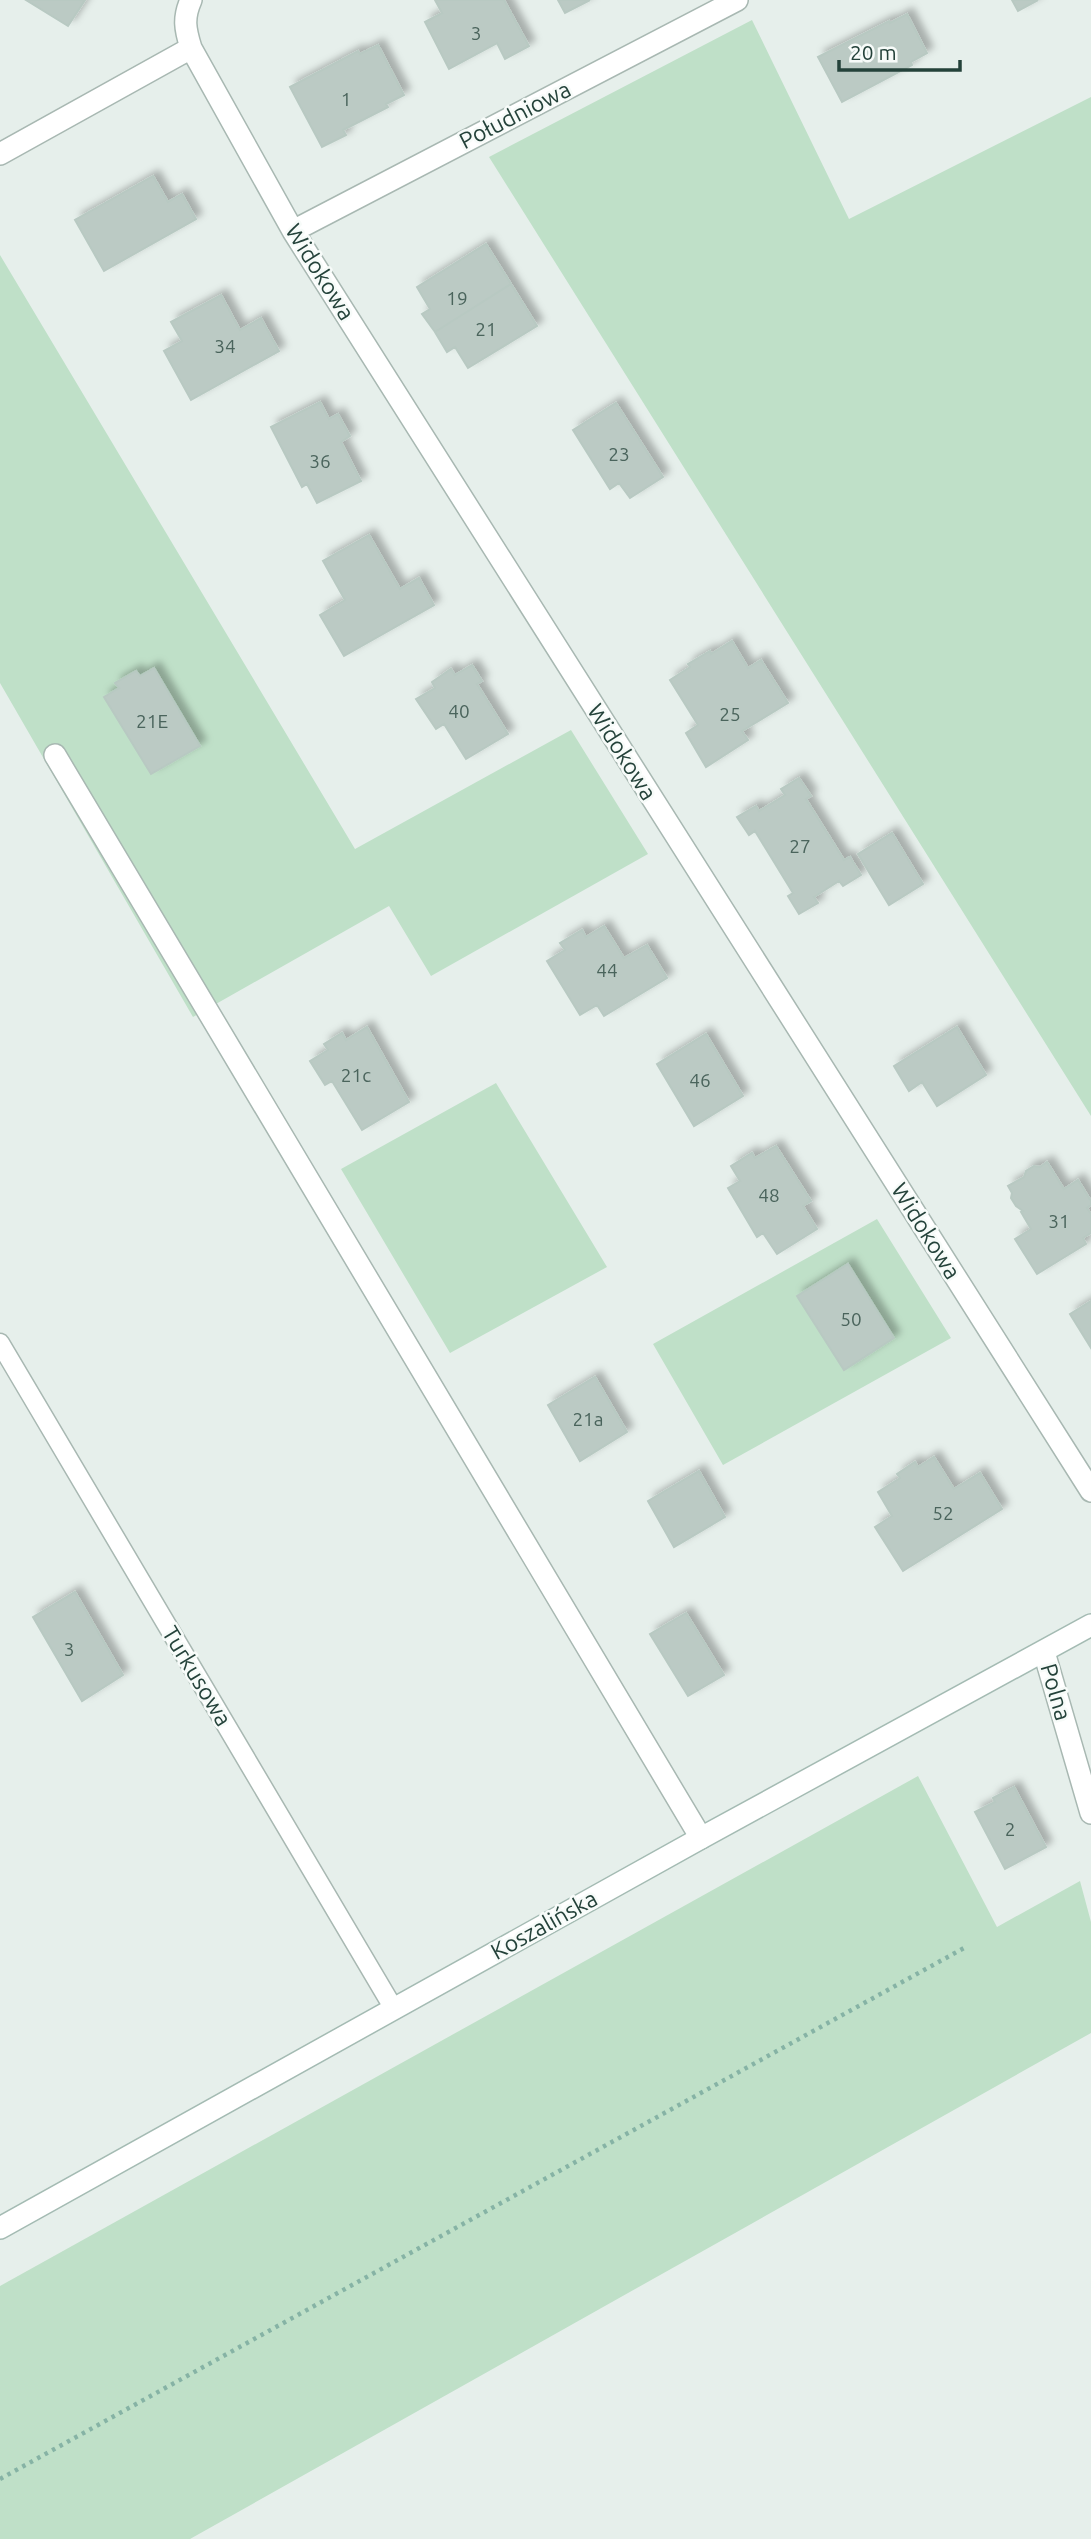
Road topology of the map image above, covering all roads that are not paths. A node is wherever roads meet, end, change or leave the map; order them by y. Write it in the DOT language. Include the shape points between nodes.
graph roads {
  1 [pos="191,0"];
  2 [pos="737,0"];
  3 [pos="191,48"];
  4 [pos="0,154"];
  5 [pos="293,231"];
  6 [pos="55,755"];
  7 [pos="0,1343"];
  8 [pos="1091,1491"];
  9 [pos="1091,1625"];
  10 [pos="1044,1652"];
  11 [pos="1091,1813"];
  12 [pos="701,1838"];
  13 [pos="394,2009"];
  14 [pos="0,2228"];
  1 -- 3 [label="street, Widokowa" via="184,27"];
  2 -- 5 [label="street, Południowa"];
  3 -- 4 [label="street"];
  3 -- 5 [label="street, Widokowa"];
  5 -- 8 [label="street, Widokowa"];
  6 -- 12 [label="street"];
  7 -- 13 [label="lane, Turkusowa"];
  9 -- 10 [label="street, Koszalińska"];
  10 -- 11 [label="street, Polna"];
  10 -- 12 [label="street, Koszalińska"];
  12 -- 13 [label="street, Koszalińska"];
  13 -- 14 [label="street, Koszalińska"];
}
